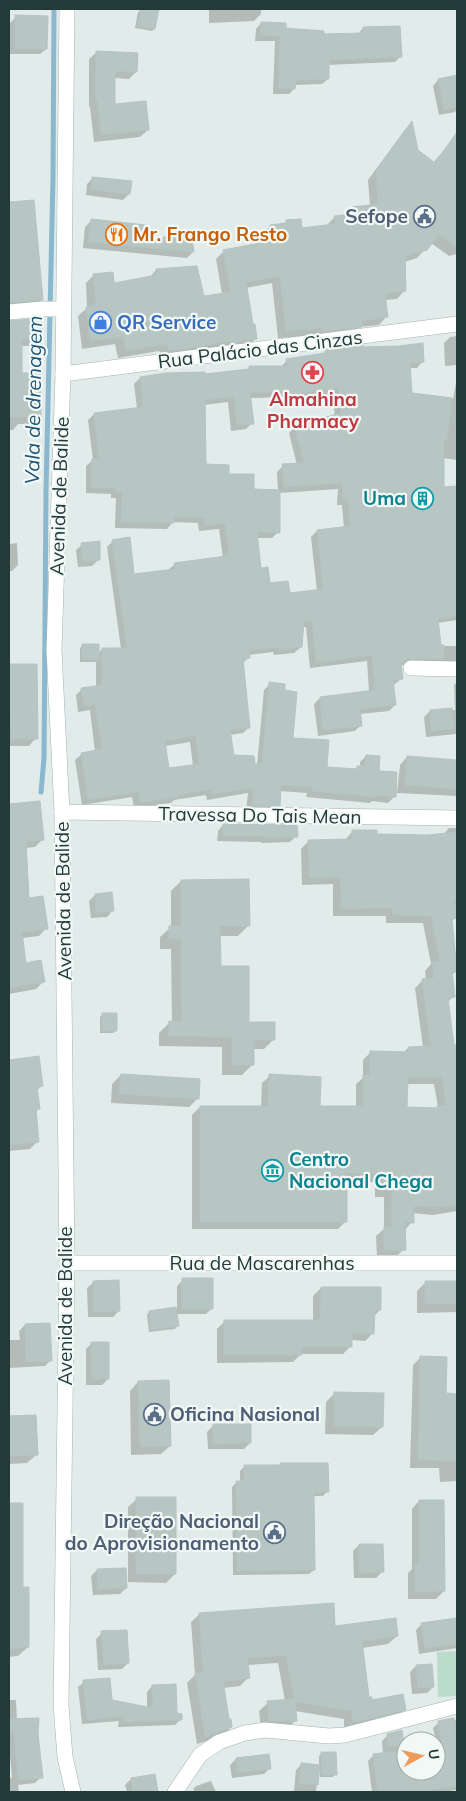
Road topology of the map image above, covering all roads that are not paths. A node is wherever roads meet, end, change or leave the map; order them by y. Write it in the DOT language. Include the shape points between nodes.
graph roads {
  1 [pos="67,9"];
  2 [pos="53,309"];
  3 [pos="9,312"];
  4 [pos="457,324"];
  5 [pos="63,374"];
  6 [pos="411,668"];
  7 [pos="457,669"];
  8 [pos="62,812"];
  9 [pos="457,818"];
  10 [pos="67,1263"];
  11 [pos="457,1263"];
  12 [pos="457,1706"];
  13 [pos="73,1792"];
  14 [pos="175,1792"];
  1 -- 2 [label="main road, Avenida de Balide"];
  2 -- 3 [label="main road"];
  2 -- 5 [label="main road, Avenida de Balide"];
  4 -- 5 [label="main road, Rua Palácio das Cinzas"];
  5 -- 8 [label="main road, Avenida de Balide" via="54,650"];
  6 -- 7 [label="main road"];
  8 -- 9 [label="main road, Travessa Do Tais Mean"];
  8 -- 10 [label="main road, Avenida de Balide"];
  10 -- 11 [label="main road, Rua de Mascarenhas"];
  10 -- 13 [label="main road, Avenida de Balide" via="61,1705"];
  12 -- 14 [label="main road" via="345,1735 266,1730 245,1733 219,1742 200,1754"];
}
